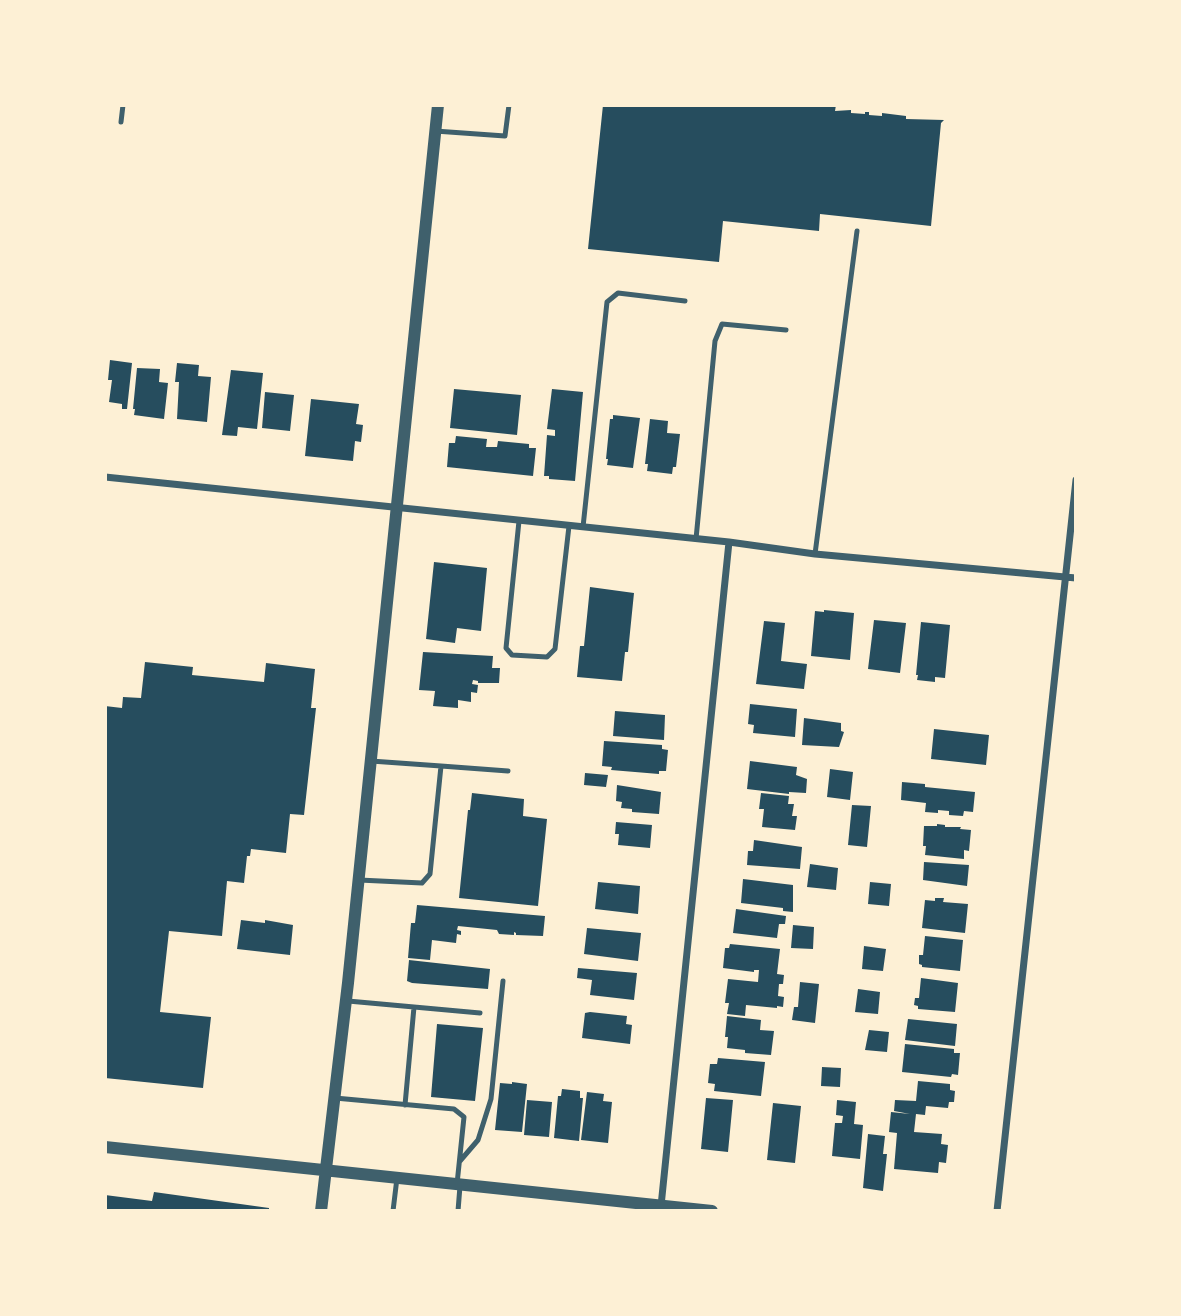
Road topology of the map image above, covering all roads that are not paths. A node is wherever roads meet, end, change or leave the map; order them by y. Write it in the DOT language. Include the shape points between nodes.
graph roads {
  1 [pos="123,105"];
  2 [pos="438,105"];
  3 [pos="509,105"];
  4 [pos="121,122"];
  5 [pos="435,131"];
  6 [pos="857,231"];
  7 [pos="685,301"];
  8 [pos="786,330"];
  9 [pos="105,477"];
  10 [pos="1076,480"];
  11 [pos="396,509"];
  12 [pos="519,521"];
  13 [pos="569,526"];
  14 [pos="583,527"];
  15 [pos="696,539"];
  16 [pos="729,542"];
  17 [pos="815,554"];
  18 [pos="1066,577"];
  19 [pos="1076,578"];
  20 [pos="370,761"];
  21 [pos="441,766"];
  22 [pos="508,771"];
  23 [pos="359,880"];
  24 [pos="503,981"];
  25 [pos="346,1001"];
  26 [pos="414,1007"];
  27 [pos="480,1013"];
  28 [pos="334,1098"];
  29 [pos="405,1105"];
  30 [pos="105,1147"];
  31 [pos="460,1161"];
  32 [pos="325,1170"];
  33 [pos="397,1178"];
  34 [pos="459,1184"];
  35 [pos="670,1208"];
  36 [pos="321,1211"];
  37 [pos="393,1211"];
  38 [pos="458,1211"];
  39 [pos="712,1211"];
  40 [pos="997,1211"];
  1 -- 4 [label="lane"];
  2 -- 5 [label="street"];
  3 -- 5 [label="lane" via="505,136"];
  5 -- 11 [label="street"];
  6 -- 17 [label="lane"];
  7 -- 14 [label="lane" via="618,293 607,302"];
  8 -- 15 [label="lane" via="722,324 715,341"];
  9 -- 11 [label="street"];
  10 -- 18 [label="street"];
  11 -- 12 [label="street"];
  11 -- 20 [label="street"];
  12 -- 13 [label="street"];
  12 -- 13 [label="lane" via="506,648 512,655 547,657 555,649"];
  13 -- 14 [label="street"];
  14 -- 15 [label="street"];
  15 -- 16 [label="street"];
  16 -- 17 [label="street"];
  16 -- 35 [label="street"];
  17 -- 18 [label="street"];
  18 -- 19 [label="street"];
  18 -- 40 [label="street"];
  20 -- 21 [label="lane"];
  20 -- 23 [label="street"];
  21 -- 22 [label="lane"];
  21 -- 23 [label="lane" via="430,874 422,883"];
  23 -- 25 [label="street"];
  24 -- 31 [label="lane" via="491,1099 478,1140"];
  25 -- 26 [label="lane"];
  25 -- 28 [label="street"];
  26 -- 27 [label="lane"];
  26 -- 29 [label="lane"];
  28 -- 29 [label="lane"];
  28 -- 32 [label="street"];
  29 -- 31 [label="lane" via="454,1109 464,1117"];
  30 -- 32 [label="street"];
  31 -- 34 [label="lane"];
  32 -- 33 [label="street"];
  32 -- 36 [label="street"];
  33 -- 34 [label="street"];
  33 -- 37 [label="lane"];
  34 -- 35 [label="street"];
  34 -- 38 [label="lane"];
  35 -- 39 [label="street"];
}
